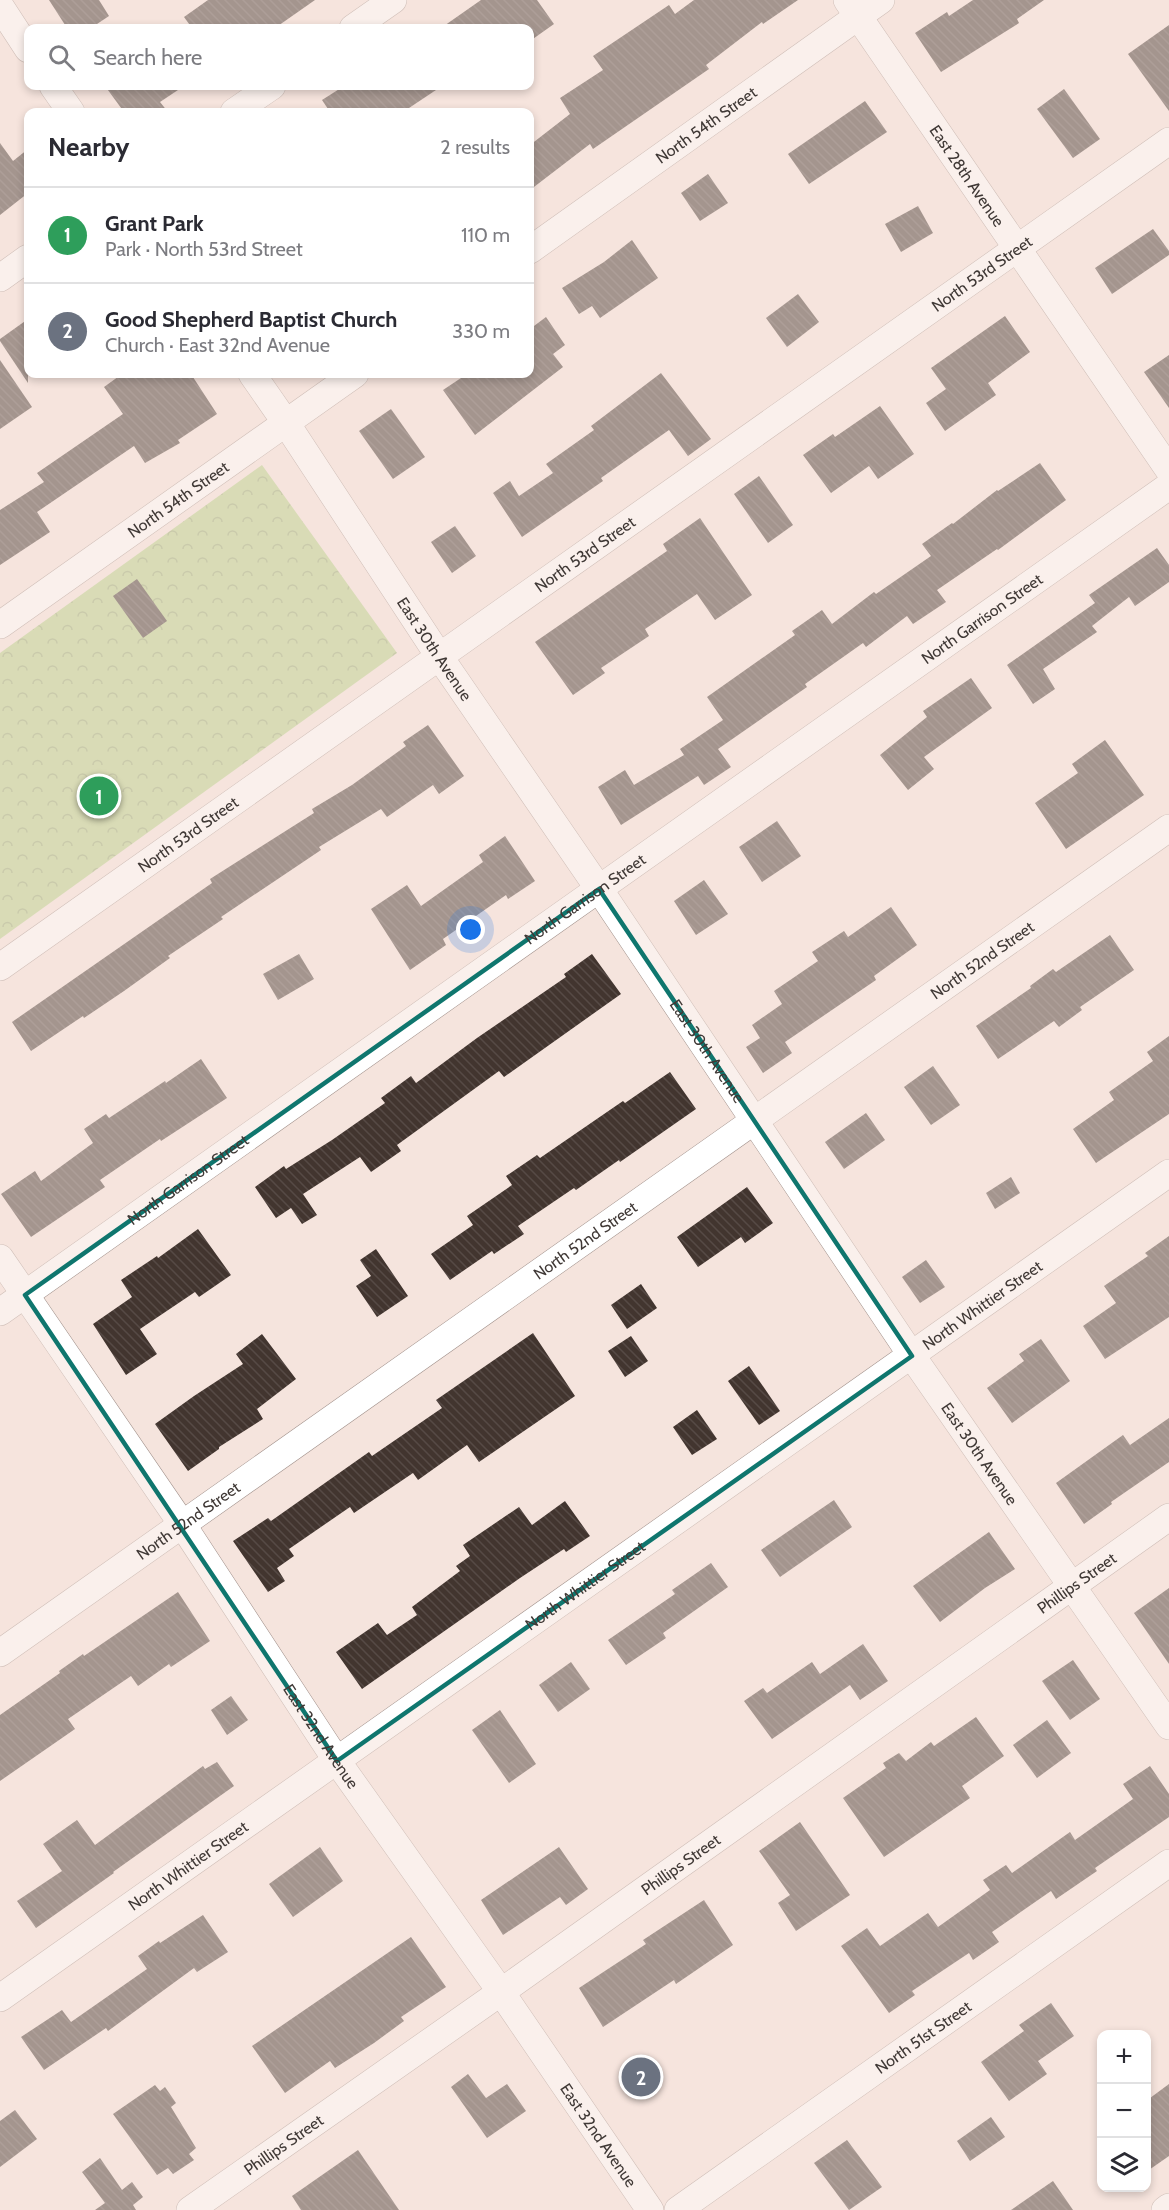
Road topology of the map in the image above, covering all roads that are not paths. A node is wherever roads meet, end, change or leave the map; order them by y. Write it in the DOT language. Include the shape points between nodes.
graph roads {
  1 [pos="393,0"];
  2 [pos="881,0"];
  3 [pos="0,6"];
  4 [pos="853,8"];
  5 [pos="359,24"];
  6 [pos="24,43"];
  7 [pos="56,90"];
  8 [pos="266,90"];
  9 [pos="67,108"];
  10 [pos="240,108"];
  11 [pos="1169,141"];
  12 [pos="534,247"];
  13 [pos="1017,248"];
  14 [pos="24,261"];
  15 [pos="0,278"];
  16 [pos="255,378"];
  17 [pos="350,378"];
  18 [pos="286,423"];
  19 [pos="1169,470"];
  20 [pos="1169,486"];
  21 [pos="0,625"];
  22 [pos="439,656"];
  23 [pos="1169,828"];
  24 [pos="599,889"];
  25 [pos="0,967"];
  26 [pos="753,1120"];
  27 [pos="1169,1173"];
  28 [pos="0,1258"];
  29 [pos="25,1295"];
  30 [pos="0,1312"];
  31 [pos="912,1356"];
  32 [pos="1169,1517"];
  33 [pos="182,1524"];
  34 [pos="1071,1587"];
  35 [pos="0,1653"];
  36 [pos="1169,1726"];
  37 [pos="337,1761"];
  38 [pos="1169,1863"];
  39 [pos="501,1992"];
  40 [pos="0,1998"];
  41 [pos="1169,2207"];
  42 [pos="190,2210"];
  43 [pos="650,2210"];
  44 [pos="678,2210"];
  45 [pos="1165,2210"];
  1 -- 5 [label="street"];
  2 -- 4 [label="street, North 54th Street"];
  3 -- 6 [label="street"];
  4 -- 12 [label="street, North 54th Street"];
  4 -- 13 [label="street, East 28th Avenue"];
  7 -- 9 [label="street"];
  8 -- 10 [label="street"];
  11 -- 13 [label="street, North 53rd Street"];
  13 -- 19 [label="street, East 28th Avenue"];
  13 -- 22 [label="street, North 53rd Street"];
  14 -- 15 [label="street"];
  16 -- 18 [label="street, East 30th Avenue"];
  17 -- 18 [label="street, North 54th Street"];
  18 -- 21 [label="street, North 54th Street"];
  18 -- 22 [label="street, East 30th Avenue"];
  20 -- 24 [label="street, North Garrison Street"];
  22 -- 24 [label="street, East 30th Avenue"];
  22 -- 25 [label="street, North 53rd Street"];
  23 -- 26 [label="street, North 52nd Street"];
  24 -- 26 [label="street, East 30th Avenue"];
  24 -- 29 [label="street, North Garrison Street"];
  26 -- 31 [label="street, East 30th Avenue"];
  26 -- 33 [label="street, North 52nd Street"];
  27 -- 31 [label="street, North Whittier Street"];
  28 -- 29 [label="street, East 32nd Avenue"];
  29 -- 30 [label="street, North Garrison Street"];
  29 -- 33 [label="street, East 32nd Avenue"];
  31 -- 34 [label="street, East 30th Avenue"];
  31 -- 37 [label="street, North Whittier Street"];
  32 -- 34 [label="street, Phillips Street"];
  33 -- 35 [label="street, North 52nd Street"];
  33 -- 37 [label="street, East 32nd Avenue"];
  34 -- 36 [label="street, East 30th Avenue"];
  34 -- 39 [label="street, Phillips Street"];
  37 -- 39 [label="street, East 32nd Avenue"];
  37 -- 40 [label="street, North Whittier Street"];
  38 -- 44 [label="street, North 51st Street"];
  39 -- 42 [label="street, Phillips Street"];
  39 -- 43 [label="street, East 32nd Avenue"];
  41 -- 45 [label="street"];
}
